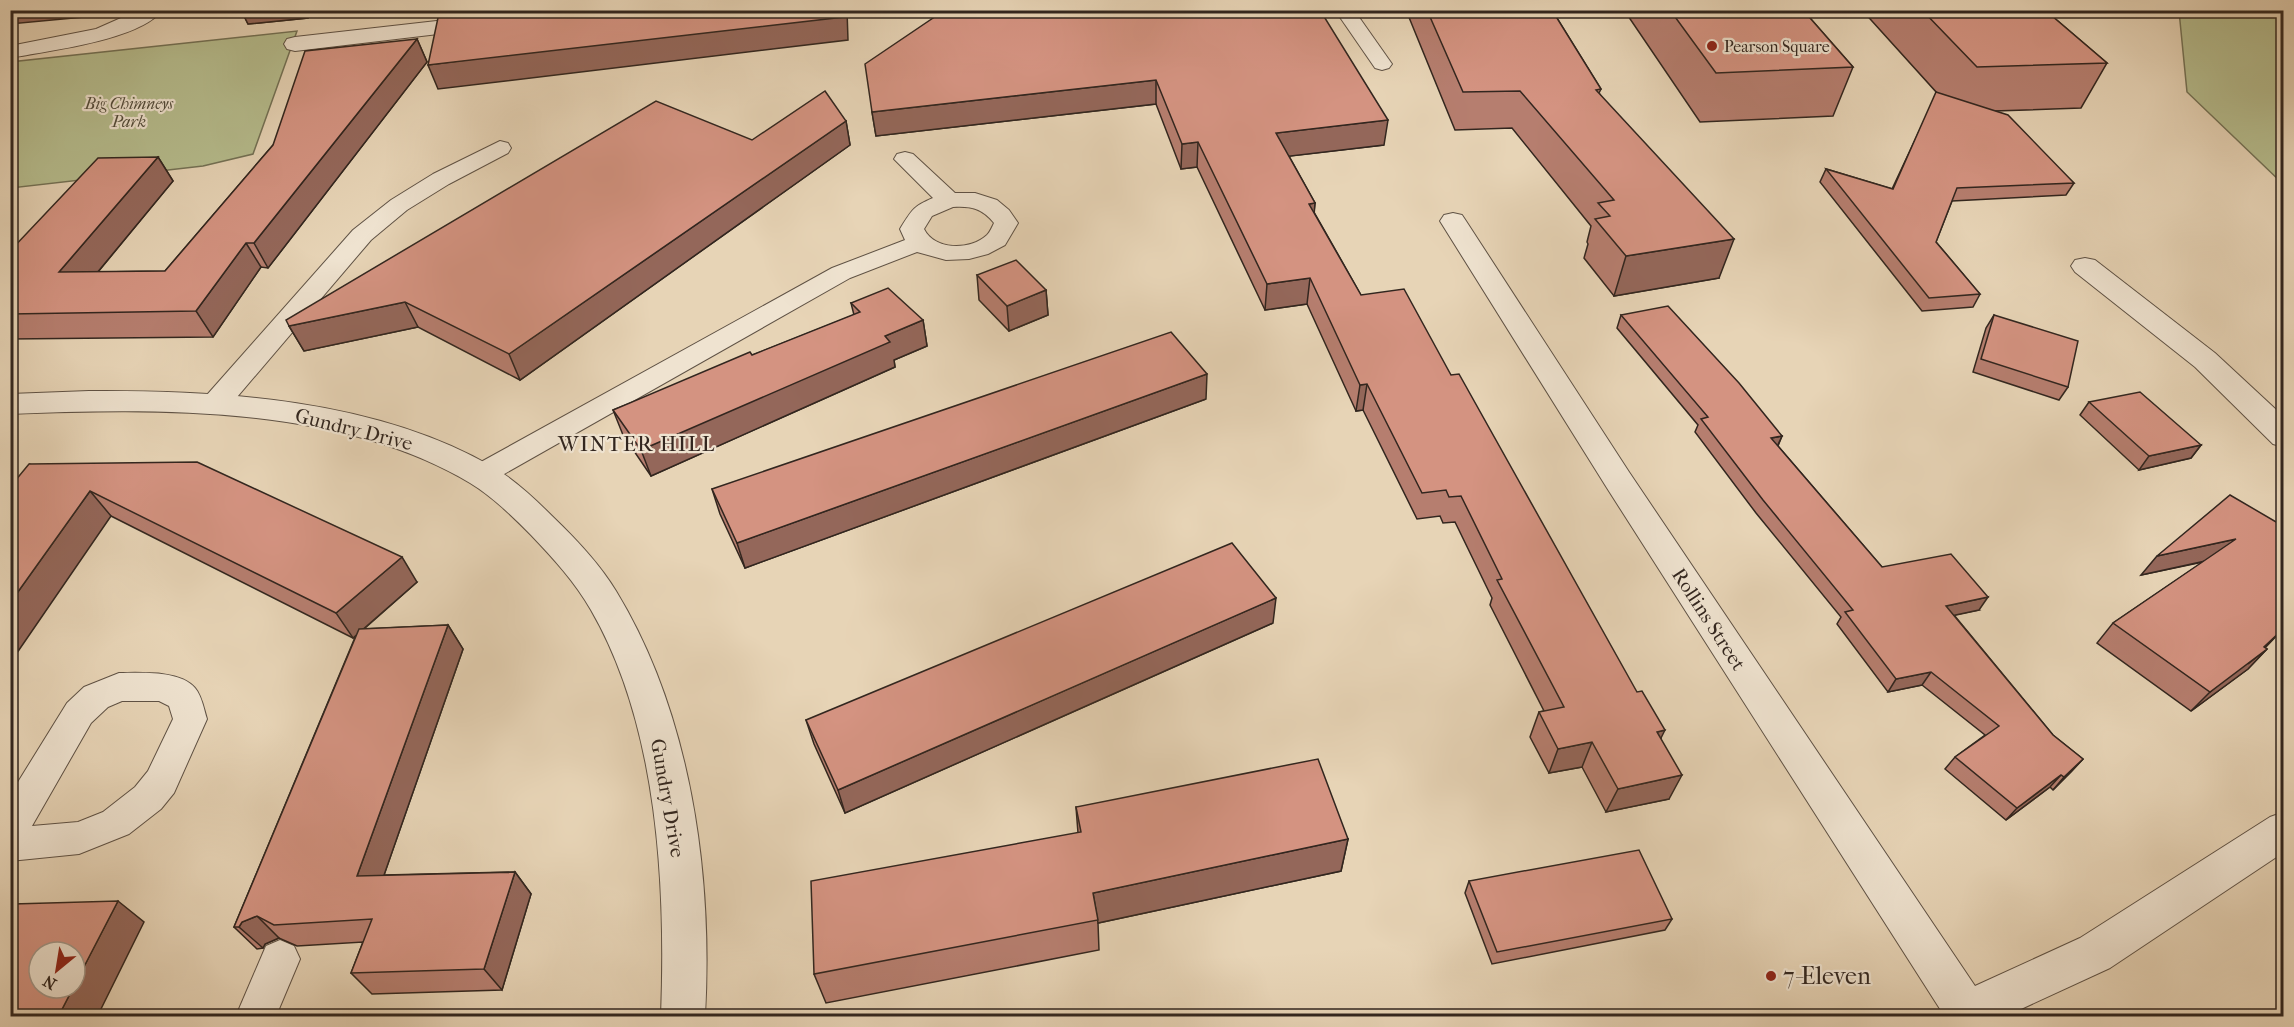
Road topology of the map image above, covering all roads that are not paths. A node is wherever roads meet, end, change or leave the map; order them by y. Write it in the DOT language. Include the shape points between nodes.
graph roads {
  1 [pos="153,10"];
  2 [pos="387,10"];
  3 [pos="1344,10"];
  4 [pos="497,21"];
  5 [pos="379,33"];
  6 [pos="295,44"];
  7 [pos="10,52"];
  8 [pos="1382,64"];
  9 [pos="500,148"];
  10 [pos="905,159"];
  11 [pos="948,200"];
  12 [pos="1453,221"];
  13 [pos="919,243"];
  14 [pos="2085,266"];
  15 [pos="216,403"];
  16 [pos="10,404"];
  17 [pos="2283,436"];
  18 [pos="480,475"];
  19 [pos="10,829"];
  20 [pos="2283,830"];
  21 [pos="10,844"];
  22 [pos="280,959"];
  23 [pos="1963,1015"];
  24 [pos="256,1017"];
  25 [pos="683,1017"];
  1 -- 7 [label="lane" via="112,31"];
  2 -- 5 [label="street"];
  3 -- 8 [label="lane"];
  4 -- 5 [label="street"];
  5 -- 6 [label="street"];
  9 -- 15 [label="lane" via="399,205 362,235"];
  10 -- 11 [label="lane"];
  11 -- 13 [label="lane" via="923,210 912,229"];
  11 -- 13 [label="lane" via="974,200 996,208 1006,223 996,241 967,252 949,253"];
  12 -- 23 [label="street, Rollins Street"];
  13 -- 18 [label="lane" via="841,273"];
  14 -- 17 [label="street" via="2205,360"];
  15 -- 16 [label="street, Gundry Drive" via="146,400"];
  15 -- 18 [label="street, Gundry Drive" via="265,408 370,429 421,446"];
  18 -- 25 [label="street, Gundry Drive" via="514,498 565,549 609,611 642,683 659,735 679,852 686,969"];
  19 -- 21 [label="lane" via="79,713 96,697 119,687 162,687 183,697 190,719 161,782 148,798 116,823 79,838"];
  20 -- 23 [label="street" via="2095,953"];
  22 -- 24 [label="lane"];
}
